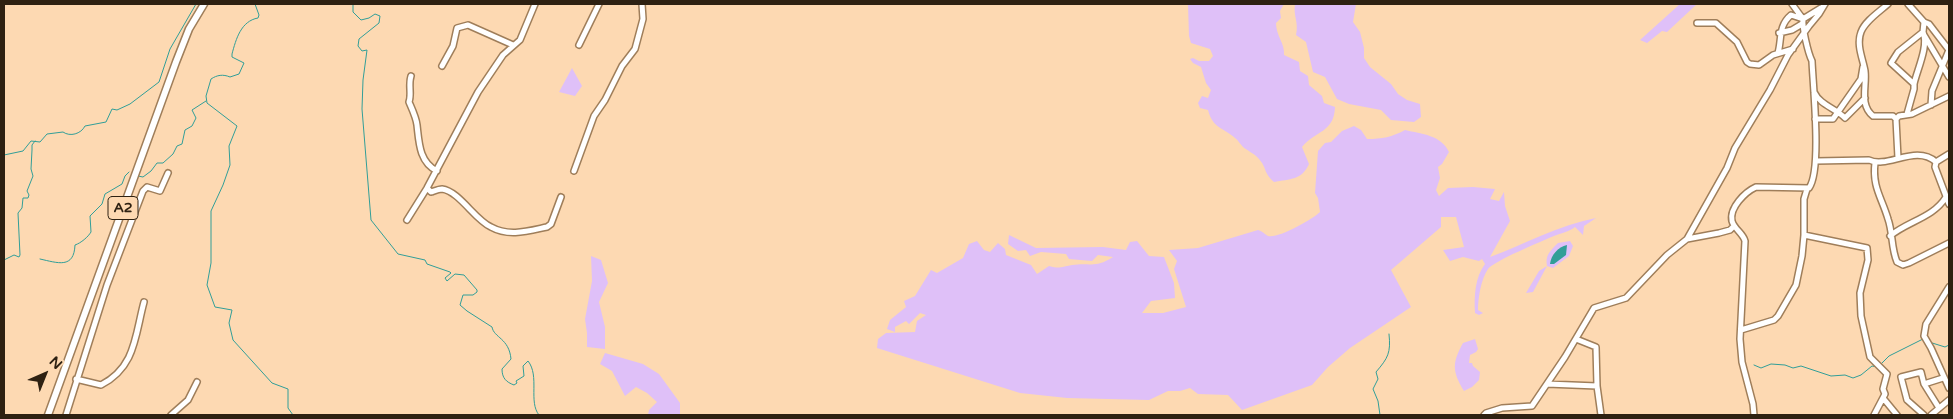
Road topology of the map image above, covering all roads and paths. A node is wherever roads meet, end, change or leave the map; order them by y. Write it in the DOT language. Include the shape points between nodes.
graph roads {
  1 [pos="204,4"];
  2 [pos="535,4"];
  3 [pos="599,4"];
  4 [pos="642,4"];
  5 [pos="1792,4"];
  6 [pos="1888,4"];
  7 [pos="1908,4"];
  8 [pos="1823,6"];
  9 [pos="1803,22"];
  10 [pos="1924,22"];
  11 [pos="1697,23"];
  12 [pos="1804,32"];
  13 [pos="1779,33"];
  14 [pos="1924,34"];
  15 [pos="1798,42"];
  16 [pos="513,45"];
  17 [pos="579,45"];
  18 [pos="1793,48"];
  19 [pos="1807,49"];
  20 [pos="1778,53"];
  21 [pos="1942,65"];
  22 [pos="442,66"];
  23 [pos="1863,66"];
  24 [pos="411,76"];
  25 [pos="1949,78"];
  26 [pos="1914,84"];
  27 [pos="1813,89"];
  28 [pos="1949,96"];
  29 [pos="1865,98"];
  30 [pos="1931,105"];
  31 [pos="1839,111"];
  32 [pos="1907,114"];
  33 [pos="1815,119"];
  34 [pos="1896,119"];
  35 [pos="1949,154"];
  36 [pos="1898,158"];
  37 [pos="1816,161"];
  38 [pos="1936,162"];
  39 [pos="1875,163"];
  40 [pos="574,170"];
  41 [pos="436,171"];
  42 [pos="168,173"];
  43 [pos="427,188"];
  44 [pos="1807,189"];
  45 [pos="561,197"];
  46 [pos="1946,198"];
  47 [pos="1949,204"];
  48 [pos="407,220"];
  49 [pos="1734,226"];
  50 [pos="1804,235"];
  51 [pos="1890,236"];
  52 [pos="1687,239"];
  53 [pos="1949,244"];
  54 [pos="1949,287"];
  55 [pos="144,302"];
  56 [pos="1740,330"];
  57 [pos="1576,339"];
  58 [pos="1944,378"];
  59 [pos="76,380"];
  60 [pos="197,382"];
  61 [pos="1547,384"];
  62 [pos="1924,384"];
  63 [pos="1597,386"];
  64 [pos="1949,388"];
  65 [pos="1883,398"];
  66 [pos="1949,400"];
  67 [pos="1939,408"];
  68 [pos="48,415"];
  69 [pos="66,415"];
  70 [pos="172,415"];
  71 [pos="1484,415"];
  72 [pos="1600,415"];
  73 [pos="1754,415"];
  74 [pos="1874,415"];
  75 [pos="1897,415"];
  76 [pos="1924,415"];
  77 [pos="1930,415"];
  1 -- 68 [label="main road, A2" via="189,29 176,62"];
  2 -- 16 [label="street" via="520,40"];
  3 -- 17 [label="street"];
  4 -- 40 [label="street" via="644,11 635,49 594,116"];
  5 -- 9 [label="street"];
  6 -- 23 [label="street" via="1860,34"];
  7 -- 10 [label="street"];
  8 -- 9 [label="street"];
  8 -- 12 [label="street"];
  9 -- 12 [label="street"];
  9 -- 13 [label="street" via="1792,30"];
  9 -- 13 [label="street" via="1792,15"];
  10 -- 14 [label="street"];
  10 -- 21 [label="street" via="1949,50"];
  11 -- 20 [label="street" via="1716,23 1737,42 1750,64 1759,64"];
  12 -- 15 [label="street"];
  12 -- 19 [label="street"];
  13 -- 20 [label="street"];
  14 -- 21 [label="street"];
  14 -- 26 [label="street"];
  14 -- 26 [label="street" via="1898,52 1891,63"];
  15 -- 18 [label="street"];
  15 -- 19 [label="street"];
  16 -- 22 [label="street" via="468,25 457,28 453,46"];
  16 -- 41 [label="street" via="502,55 478,92"];
  18 -- 20 [label="street"];
  18 -- 52 [label="street"];
  19 -- 27 [label="street" via="1812,61"];
  21 -- 25 [label="street"];
  21 -- 30 [label="street"];
  23 -- 29 [label="street"];
  23 -- 31 [label="street" via="1861,79"];
  24 -- 41 [label="street" via="409,102 417,123 421,153 430,168"];
  26 -- 32 [label="street"];
  27 -- 31 [label="street" via="1824,105"];
  27 -- 33 [label="street"];
  28 -- 30 [label="street"];
  29 -- 31 [label="street" via="1845,118"];
  29 -- 34 [label="street" via="1868,112 1873,116"];
  30 -- 32 [label="street"];
  31 -- 33 [label="street" via="1833,120"];
  32 -- 34 [label="street"];
  33 -- 37 [label="street"];
  34 -- 36 [label="street"];
  35 -- 38 [label="street"];
  36 -- 38 [label="street" via="1923,156"];
  36 -- 39 [label="street"];
  37 -- 39 [label="street" via="1869,160"];
  37 -- 44 [label="street" via="1813,182"];
  38 -- 46 [label="street"];
  39 -- 51 [label="street" via="1875,185 1889,222"];
  41 -- 43 [label="street"];
  42 -- 59 [label="street" via="160,191 147,187 143,192 120,248"];
  43 -- 45 [label="street" via="431,192 442,189 452,194 489,227 521,234 551,224"];
  43 -- 48 [label="street"];
  44 -- 49 [label="street" via="1782,186 1749,190 1733,210"];
  44 -- 50 [label="street"];
  46 -- 47 [label="street"];
  46 -- 51 [label="street" via="1941,206"];
  49 -- 52 [label="street" via="1730,230"];
  49 -- 56 [label="street" via="1745,241"];
  50 -- 56 [label="street" via="1796,285 1778,316"];
  50 -- 65 [label="street" via="1867,248 1860,316 1870,357 1887,374"];
  51 -- 53 [label="street" via="1897,262 1903,265"];
  52 -- 57 [label="street" via="1626,298 1594,308"];
  54 -- 58 [label="street" via="1926,324 1924,336"];
  55 -- 59 [label="street" via="132,353 119,374 101,385"];
  56 -- 73 [label="street" via="1742,362"];
  57 -- 61 [label="street"];
  57 -- 63 [label="street" via="1596,348"];
  58 -- 62 [label="street"];
  58 -- 64 [label="street"];
  59 -- 69 [label="street"];
  60 -- 70 [label="street" via="188,400"];
  61 -- 63 [label="street"];
  61 -- 71 [label="street" via="1532,406 1502,408"];
  62 -- 67 [label="street"];
  62 -- 76 [label="street" via="1921,372 1902,377 1908,400"];
  63 -- 72 [label="street"];
  65 -- 74 [label="street"];
  65 -- 75 [label="street"];
  66 -- 67 [label="street"];
  67 -- 77 [label="street"];
}
